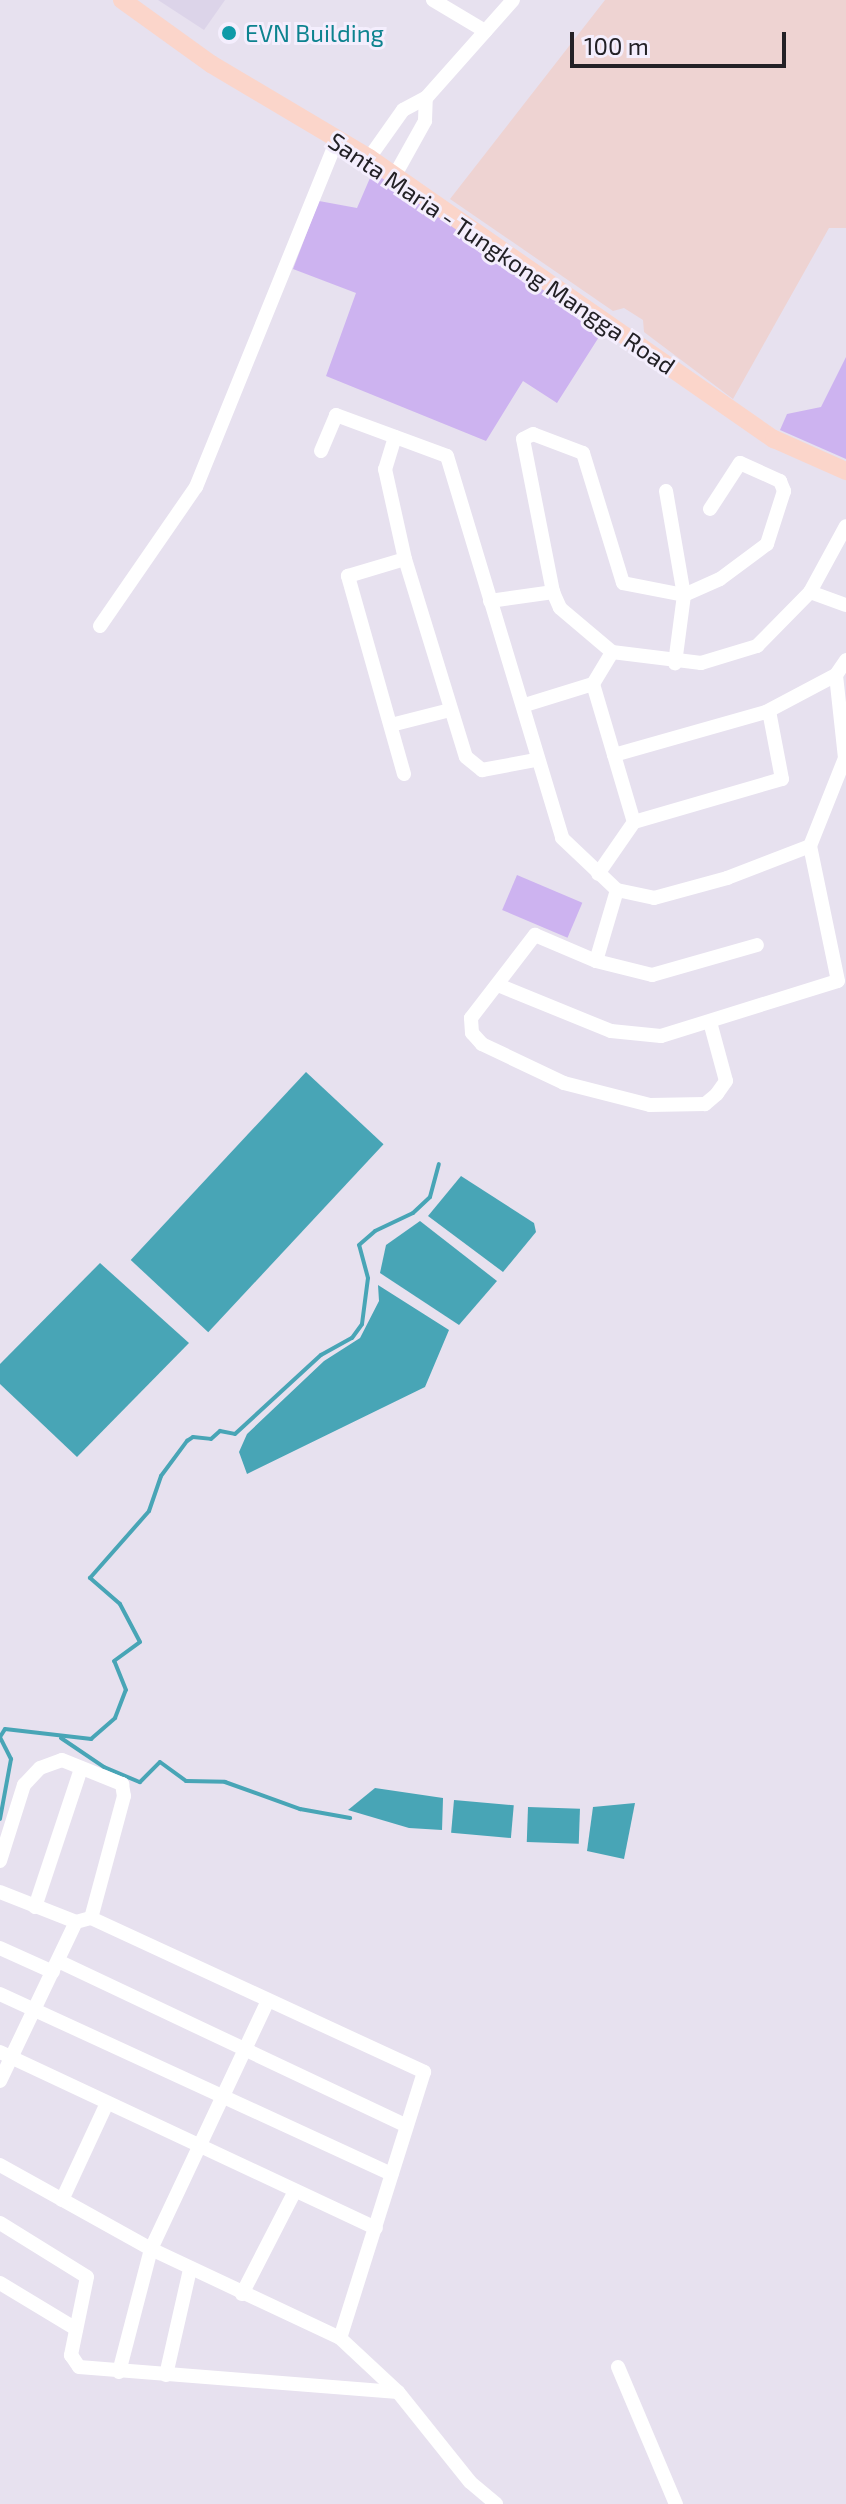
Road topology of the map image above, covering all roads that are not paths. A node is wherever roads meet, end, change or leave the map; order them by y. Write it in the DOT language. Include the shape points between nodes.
graph roads {
  1 [pos="122,0"];
  2 [pos="433,0"];
  3 [pos="513,0"];
  4 [pos="485,31"];
  5 [pos="426,98"];
  6 [pos="337,140"];
  7 [pos="369,158"];
  8 [pos="395,175"];
  9 [pos="395,437"];
  10 [pos="321,451"];
  11 [pos="846,471"];
  12 [pos="666,491"];
  13 [pos="710,509"];
  14 [pos="846,526"];
  15 [pos="405,559"];
  16 [pos="553,592"];
  17 [pos="810,592"];
  18 [pos="684,595"];
  19 [pos="490,601"];
  20 [pos="846,605"];
  21 [pos="100,626"];
  22 [pos="612,652"];
  23 [pos="846,660"];
  24 [pos="675,663"];
  25 [pos="836,675"];
  26 [pos="593,684"];
  27 [pos="525,705"];
  28 [pos="450,710"];
  29 [pos="769,711"];
  30 [pos="391,725"];
  31 [pos="614,755"];
  32 [pos="845,758"];
  33 [pos="536,760"];
  34 [pos="404,774"];
  35 [pos="634,822"];
  36 [pos="810,846"];
  37 [pos="598,874"];
  38 [pos="617,890"];
  39 [pos="757,945"];
  40 [pos="596,961"];
  41 [pos="498,985"];
  42 [pos="710,1022"];
  43 [pos="81,1769"];
  44 [pos="0,1861"];
  45 [pos="0,1892"];
  46 [pos="35,1907"];
  47 [pos="91,1918"];
  48 [pos="76,1922"];
  49 [pos="0,1948"];
  50 [pos="56,1967"];
  51 [pos="0,1994"];
  52 [pos="267,2002"];
  53 [pos="35,2006"];
  54 [pos="244,2048"];
  55 [pos="5,2054"];
  56 [pos="0,2081"];
  57 [pos="223,2095"];
  58 [pos="107,2103"];
  59 [pos="405,2125"];
  60 [pos="200,2148"];
  61 [pos="0,2165"];
  62 [pos="392,2174"];
  63 [pos="295,2191"];
  64 [pos="62,2200"];
  65 [pos="0,2223"];
  66 [pos="376,2228"];
  67 [pos="151,2249"];
  68 [pos="190,2269"];
  69 [pos="0,2283"];
  70 [pos="242,2294"];
  71 [pos="76,2329"];
  72 [pos="340,2338"];
  73 [pos="618,2367"];
  74 [pos="119,2372"];
  75 [pos="166,2375"];
  76 [pos="398,2392"];
  77 [pos="496,2504"];
  78 [pos="676,2504"];
  1 -- 6 [label="main road, Santa Maria - Tungkong Mangga Road" via="211,64"];
  2 -- 4 [label="street"];
  3 -- 4 [label="street"];
  4 -- 5 [label="street"];
  5 -- 7 [label="street" via="403,110"];
  5 -- 8 [label="street" via="425,121"];
  6 -- 7 [label="main road, Santa Maria - Tungkong Mangga Road"];
  6 -- 21 [label="street" via="196,487"];
  7 -- 8 [label="main road, Santa Maria - Tungkong Mangga Road"];
  8 -- 11 [label="main road, Santa Maria - Tungkong Mangga Road" via="774,439"];
  9 -- 10 [label="street" via="336,415"];
  9 -- 15 [label="street" via="385,469"];
  9 -- 19 [label="street" via="447,456"];
  12 -- 18 [label="street"];
  13 -- 18 [label="street" via="740,463 780,481 784,491 767,544 720,579"];
  14 -- 17 [label="street"];
  15 -- 28 [label="street"];
  15 -- 30 [label="street" via="348,576"];
  16 -- 18 [label="street" via="523,461 523,439 533,434 583,453 623,583"];
  16 -- 19 [label="street"];
  16 -- 22 [label="street" via="560,608"];
  17 -- 20 [label="street"];
  17 -- 24 [label="street" via="757,646 701,663"];
  18 -- 24 [label="street"];
  19 -- 27 [label="street"];
  22 -- 24 [label="street"];
  22 -- 26 [label="street"];
  23 -- 25 [label="street"];
  25 -- 29 [label="street"];
  25 -- 32 [label="street"];
  26 -- 27 [label="street"];
  26 -- 31 [label="street"];
  27 -- 33 [label="street"];
  28 -- 30 [label="street"];
  28 -- 33 [label="street" via="466,757 482,770"];
  29 -- 31 [label="street"];
  29 -- 35 [label="street" via="782,779"];
  30 -- 34 [label="street"];
  31 -- 35 [label="street"];
  32 -- 36 [label="street"];
  33 -- 37 [label="street" via="562,838"];
  35 -- 37 [label="street"];
  36 -- 38 [label="street" via="727,878 654,898"];
  36 -- 42 [label="street" via="838,981"];
  37 -- 38 [label="street"];
  38 -- 40 [label="street"];
  39 -- 40 [label="street" via="652,975"];
  40 -- 41 [label="street" via="535,935"];
  41 -- 42 [label="street" via="611,1031 661,1036"];
  41 -- 42 [label="street" via="471,1018 472,1033 482,1044 564,1083 650,1105 705,1104 726,1081"];
  43 -- 44 [label="street" via="55,1761 24,1785"];
  43 -- 46 [label="street"];
  43 -- 47 [label="street" via="126,1788"];
  45 -- 46 [label="street"];
  46 -- 48 [label="street"];
  47 -- 48 [label="street"];
  47 -- 52 [label="street"];
  48 -- 50 [label="street"];
  49 -- 50 [label="street"];
  50 -- 53 [label="street"];
  50 -- 54 [label="street"];
  51 -- 53 [label="street"];
  52 -- 54 [label="street"];
  52 -- 59 [label="street" via="424,2072"];
  53 -- 55 [label="street"];
  53 -- 57 [label="street"];
  54 -- 57 [label="street"];
  54 -- 59 [label="street"];
  55 -- 56 [label="street"];
  55 -- 58 [label="street"];
  57 -- 60 [label="street"];
  57 -- 62 [label="street"];
  58 -- 60 [label="street"];
  58 -- 64 [label="street"];
  59 -- 62 [label="street"];
  60 -- 63 [label="street"];
  60 -- 67 [label="street"];
  61 -- 64 [label="street"];
  62 -- 66 [label="street"];
  63 -- 66 [label="street"];
  63 -- 70 [label="street"];
  64 -- 67 [label="street"];
  65 -- 71 [label="street" via="87,2277"];
  66 -- 72 [label="street"];
  67 -- 68 [label="street"];
  67 -- 74 [label="street"];
  68 -- 70 [label="street"];
  68 -- 75 [label="street"];
  69 -- 71 [label="street"];
  70 -- 72 [label="street"];
  71 -- 74 [label="street" via="74,2363"];
  72 -- 76 [label="street"];
  73 -- 78 [label="street"];
  74 -- 75 [label="street"];
  75 -- 76 [label="street"];
  76 -- 77 [label="street" via="433,2442"];
}
